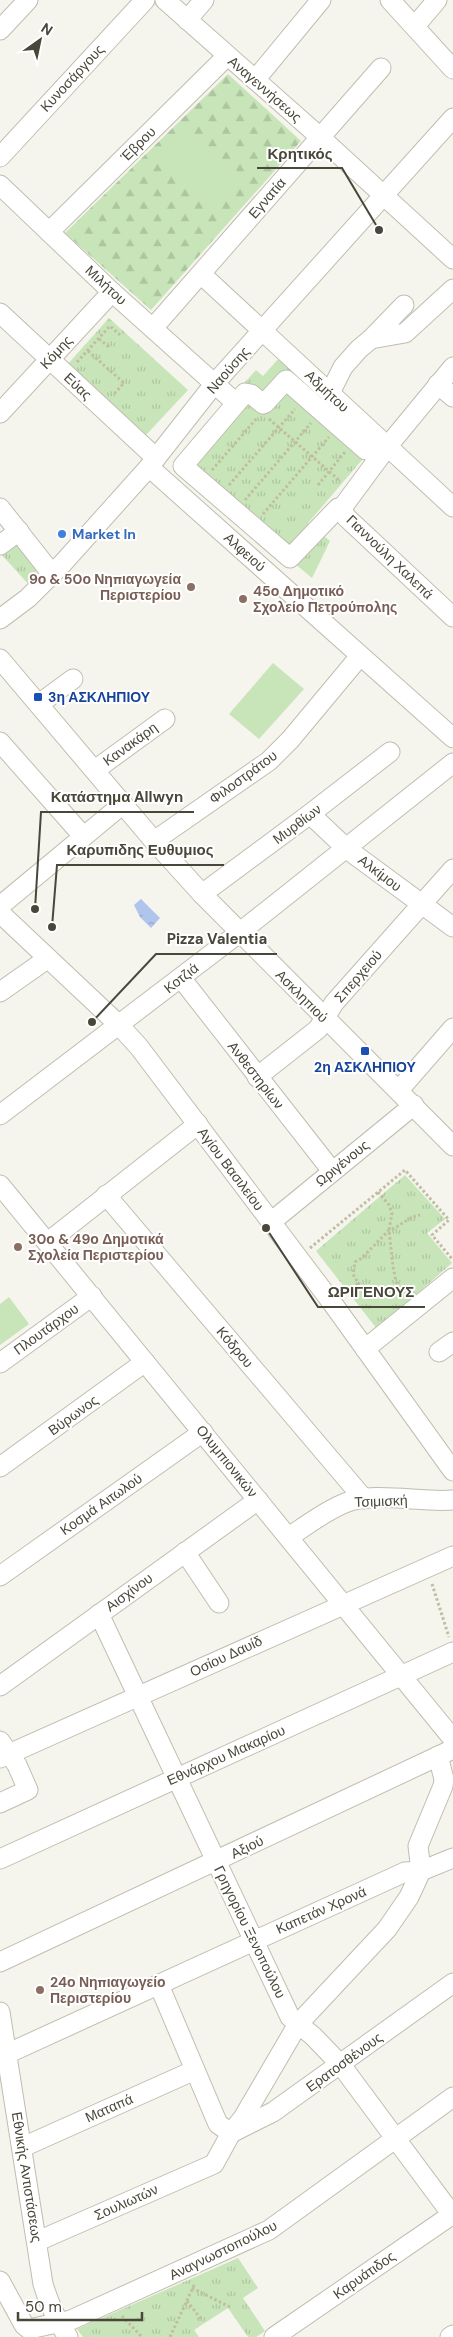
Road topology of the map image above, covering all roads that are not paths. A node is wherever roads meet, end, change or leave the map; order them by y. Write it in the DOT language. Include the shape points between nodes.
graph roads {
  1 [pos="28,0"];
  2 [pos="145,0"];
  3 [pos="165,0"];
  4 [pos="204,0"];
  5 [pos="321,0"];
  6 [pos="390,0"];
  7 [pos="437,0"];
  8 [pos="187,20"];
  9 [pos="2,25"];
  10 [pos="415,26"];
  11 [pos="227,56"];
  12 [pos="381,68"];
  13 [pos="453,69"];
  14 [pos="254,80"];
  15 [pos="453,118"];
  16 [pos="320,137"];
  17 [pos="0,157"];
  18 [pos="0,185"];
  19 [pos="385,196"];
  20 [pos="49,232"];
  21 [pos="453,259"];
  22 [pos="201,274"];
  23 [pos="453,289"];
  24 [pos="112,292"];
  25 [pos="404,305"];
  26 [pos="0,313"];
  27 [pos="154,328"];
  28 [pos="262,331"];
  29 [pos="371,339"];
  30 [pos="50,359"];
  31 [pos="453,366"];
  32 [pos="215,383"];
  33 [pos="438,384"];
  34 [pos="330,393"];
  35 [pos="453,398"];
  36 [pos="239,399"];
  37 [pos="0,414"];
  38 [pos="360,445"];
  39 [pos="387,447"];
  40 [pos="153,462"];
  41 [pos="453,507"];
  42 [pos="0,508"];
  43 [pos="342,508"];
  44 [pos="19,531"];
  45 [pos="0,545"];
  46 [pos="52,574"];
  47 [pos="453,617"];
  48 [pos="0,619"];
  49 [pos="360,656"];
  50 [pos="0,659"];
  51 [pos="73,679"];
  52 [pos="39,704"];
  53 [pos="165,718"];
  54 [pos="453,738"];
  55 [pos="0,742"];
  56 [pos="390,752"];
  57 [pos="453,762"];
  58 [pos="95,770"];
  59 [pos="123,804"];
  60 [pos="310,814"];
  61 [pos="83,836"];
  62 [pos="154,841"];
  63 [pos="347,848"];
  64 [pos="453,869"];
  65 [pos="202,894"];
  66 [pos="422,904"];
  67 [pos="0,906"];
  68 [pos="0,913"];
  69 [pos="453,927"];
  70 [pos="239,933"];
  71 [pos="47,959"];
  72 [pos="181,978"];
  73 [pos="0,992"];
  74 [pos="325,1018"];
  75 [pos="119,1025"];
  76 [pos="453,1028"];
  77 [pos="257,1077"];
  78 [pos="399,1090"];
  79 [pos="414,1105"];
  80 [pos="0,1115"];
  81 [pos="198,1124"];
  82 [pos="453,1146"];
  83 [pos="332,1171"];
  84 [pos="0,1185"];
  85 [pos="106,1196"];
  86 [pos="271,1222"];
  87 [pos="48,1242"];
  88 [pos="453,1278"];
  89 [pos="92,1296"];
  90 [pos="365,1349"];
  91 [pos="145,1362"];
  92 [pos="0,1363"];
  93 [pos="203,1432"];
  94 [pos="0,1467"];
  95 [pos="453,1471"];
  96 [pos="364,1498"];
  97 [pos="258,1500"];
  98 [pos="453,1500"];
  99 [pos="289,1538"];
  100 [pos="184,1552"];
  101 [pos="453,1556"];
  102 [pos="0,1576"];
  103 [pos="220,1603"];
  104 [pos="343,1604"];
  105 [pos="99,1614"];
  106 [pos="451,1645"];
  107 [pos="401,1675"];
  108 [pos="0,1686"];
  109 [pos="140,1696"];
  110 [pos="449,1741"];
  111 [pos="3,1751"];
  112 [pos="177,1777"];
  113 [pos="0,1803"];
  114 [pos="453,1858"];
  115 [pos="0,1859"];
  116 [pos="216,1862"];
  117 [pos="421,1871"];
  118 [pos="253,1940"];
  119 [pos="0,1962"];
  120 [pos="453,1983"];
  121 [pos="159,1985"];
  122 [pos="0,2012"];
  123 [pos="298,2024"];
  124 [pos="3,2056"];
  125 [pos="341,2065"];
  126 [pos="195,2070"];
  127 [pos="453,2098"];
  128 [pos="230,2133"];
  129 [pos="395,2139"];
  130 [pos="23,2147"];
  131 [pos="453,2215"];
  132 [pos="38,2241"];
  133 [pos="0,2281"];
  134 [pos="63,2330"];
  135 [pos="282,2335"];
  1 -- 9 [label="street"];
  2 -- 17 [label="street, Κυνοσάργους"];
  3 -- 8 [label="street, Αναγεννήσεως"];
  4 -- 8 [label="street"];
  5 -- 14 [label="street"];
  6 -- 10 [label="street"];
  7 -- 10 [label="street"];
  8 -- 11 [label="street, Αναγεννήσεως"];
  10 -- 13 [label="street"];
  11 -- 14 [label="street, Αναγεννήσεως"];
  11 -- 20 [label="street, Έβρου"];
  12 -- 16 [label="street, Εγνατία"];
  14 -- 16 [label="street, Αναγεννήσεως"];
  15 -- 19 [label="street, Ναούσης"];
  16 -- 19 [label="street, Αναγεννήσεως"];
  16 -- 22 [label="street, Εγνατία"];
  18 -- 20 [label="street, Μιλήτου"];
  19 -- 21 [label="street, Αναγεννήσεως"];
  19 -- 28 [label="street, Ναούσης"];
  20 -- 24 [label="street, Μιλήτου"];
  22 -- 27 [label="street, Εγνατία"];
  22 -- 28 [label="street, Αδμήτου"];
  23 -- 29 [label="street" via="405,333"];
  24 -- 27 [label="street, Μιλήτου"];
  24 -- 30 [label="street, Κόμης"];
  25 -- 29 [label="street"];
  26 -- 30 [label="street, Εύας"];
  27 -- 32 [label="street, Μιλήτου"];
  28 -- 32 [label="street, Ναούσης"];
  28 -- 34 [label="street, Αδμήτου"];
  29 -- 34 [label="street" via="343,368"];
  30 -- 37 [label="street, Κόμης"];
  30 -- 40 [label="street, Εύας"];
  31 -- 33 [label="street, Γιαννούλη Χαλεπά"];
  32 -- 36 [label="street, Μιλήτου"];
  32 -- 40 [label="street, Ναούσης"];
  33 -- 35 [label="street"];
  33 -- 39 [label="street, Γιαννούλη Χαλεπά"];
  34 -- 39 [label="street, Αδμήτου"];
  36 -- 38 [label="street" via="245,393 251,394 263,404 286,380"];
  36 -- 43 [label="street" via="183,466 290,558 338,508"];
  39 -- 41 [label="street, Αδμήτου"];
  39 -- 43 [label="street, Γιαννούλη Χαλεπά"];
  40 -- 46 [label="street, Ναούσης"];
  40 -- 49 [label="street, Αλφειού"];
  42 -- 44 [label="street"];
  43 -- 47 [label="street, Γιαννούλη Χαλεπά" via="346,517"];
  44 -- 45 [label="street"];
  44 -- 46 [label="street"];
  46 -- 48 [label="street, Ναούσης"];
  49 -- 54 [label="street, Αλφειού"];
  49 -- 62 [label="street, Φιλοστράτου" via="269,761"];
  50 -- 52 [label="street, Ασκληπιού"];
  51 -- 52 [label="street"];
  52 -- 58 [label="street, Ασκληπιού"];
  53 -- 58 [label="street, Κανακάρη"];
  55 -- 61 [label="street"];
  56 -- 60 [label="street, Μυρθίων"];
  57 -- 63 [label="street, Κοτζιά"];
  58 -- 59 [label="street, Ασκληπιού"];
  59 -- 61 [label="street"];
  59 -- 62 [label="street, Ασκληπιού"];
  60 -- 63 [label="street, Αλκίμου"];
  60 -- 65 [label="street, Μυρθίων"];
  61 -- 67 [label="street"];
  62 -- 65 [label="street, Ασκληπιού"];
  63 -- 66 [label="street, Αλκίμου"];
  63 -- 70 [label="street, Κοτζιά"];
  64 -- 66 [label="street, Σπερχειού"];
  65 -- 70 [label="street, Ασκληπιού"];
  66 -- 69 [label="street, Αλκίμου"];
  66 -- 74 [label="street, Σπερχειού" via="334,1002"];
  68 -- 71 [label="street, Αγίου Βασιλείου"];
  70 -- 72 [label="street, Κοτζιά"];
  70 -- 74 [label="street, Ασκληπιού"];
  71 -- 73 [label="street"];
  71 -- 75 [label="street, Αγίου Βασιλείου"];
  72 -- 75 [label="street, Κοτζιά"];
  72 -- 77 [label="street, Ανθεστηρίων"];
  74 -- 77 [label="street, Σπερχειού" via="318,1029"];
  74 -- 78 [label="street, Ασκληπιού"];
  75 -- 80 [label="street, Κοτζιά"];
  75 -- 81 [label="street, Αγίου Βασιλείου"];
  76 -- 78 [label="street"];
  77 -- 83 [label="street, Ανθεστηρίων"];
  78 -- 79 [label="street, Ασκληπιού"];
  79 -- 82 [label="street, Ασκληπιού"];
  79 -- 83 [label="street, Ωριγένους"];
  81 -- 85 [label="street"];
  81 -- 86 [label="street, Αγίου Βασιλείου"];
  83 -- 86 [label="street, Ωριγένους"];
  84 -- 87 [label="street, Ολυμπιονικών"];
  85 -- 87 [label="street"];
  85 -- 96 [label="street, Κόδρου"];
  86 -- 90 [label="street, Αγίου Βασιλείου"];
  87 -- 89 [label="street, Ολυμπιονικών"];
  88 -- 90 [label="street"];
  89 -- 91 [label="street, Ολυμπιονικών"];
  89 -- 92 [label="street, Πλουτάρχου"];
  90 -- 95 [label="street, Αγίου Βασιλείου"];
  91 -- 93 [label="street, Ολυμπιονικών"];
  91 -- 94 [label="street, Βύρωνος"];
  93 -- 97 [label="street, Ολυμπιονικών"];
  93 -- 102 [label="street, Κοσμά Αιτωλού"];
  96 -- 98 [label="street, Τσιμισκή"];
  96 -- 99 [label="street, Τσιμισκή" via="329,1510"];
  97 -- 99 [label="street, Ολυμπιονικών"];
  97 -- 100 [label="street, Αισχίνου"];
  99 -- 104 [label="street, Ολυμπιονικών"];
  100 -- 103 [label="street"];
  100 -- 105 [label="street, Αισχίνου"];
  101 -- 104 [label="street, Οσίου Δαυίδ"];
  104 -- 107 [label="street, Ολυμπιονικών"];
  104 -- 109 [label="street, Οσίου Δαυίδ"];
  105 -- 108 [label="street, Αισχίνου"];
  105 -- 109 [label="street, Γρηγορίου Ξενοπούλου"];
  106 -- 107 [label="street, Εθνάρχου Μακαρίου"];
  107 -- 110 [label="street, Ολυμπιονικών"];
  107 -- 112 [label="street, Εθνάρχου Μακαρίου"];
  109 -- 111 [label="street, Οσίου Δαυίδ"];
  109 -- 112 [label="street, Γρηγορίου Ξενοπούλου"];
  110 -- 116 [label="street, Αξιού"];
  110 -- 117 [label="street" via="444,1779 418,1846"];
  111 -- 113 [label="street" via="28,1790"];
  112 -- 115 [label="street, Εθνάρχου Μακαρίου"];
  112 -- 116 [label="street, Γρηγορίου Ξενοπούλου"];
  114 -- 117 [label="street, Καπετάν Χρονά"];
  116 -- 118 [label="street, Γρηγορίου Ξενοπούλου"];
  116 -- 119 [label="street, Αξιού"];
  117 -- 118 [label="street, Καπετάν Χρονά" via="405,1872"];
  117 -- 123 [label="street" via="409,1897 387,1929"];
  118 -- 121 [label="street, Καπετάν Χρονά"];
  118 -- 123 [label="street, Γρηγορίου Ξενοπούλου" via="290,2016"];
  120 -- 125 [label="street, Ερατοσθένους"];
  121 -- 124 [label="street, Καπετάν Χρονά"];
  121 -- 126 [label="street"];
  122 -- 124 [label="street, Εθνικής Αντιστάσεως"];
  123 -- 125 [label="street, Γρηγορίου Ξενοπούλου"];
  123 -- 128 [label="street" via="243,2118"];
  124 -- 130 [label="street, Εθνικής Αντιστάσεως"];
  125 -- 128 [label="street, Ερατοσθένους" via="273,2112"];
  125 -- 129 [label="street, Γρηγορίου Ξενοπούλου"];
  126 -- 128 [label="street" via="218,2124"];
  126 -- 130 [label="street, Ματαπά"];
  127 -- 129 [label="street, Αναγνωστοπούλου"];
  128 -- 132 [label="street, Σουλιωτών" via="214,2164"];
  129 -- 131 [label="street, Γρηγορίου Ξενοπούλου"];
  129 -- 134 [label="street, Αναγνωστοπούλου" via="270,2230 70,2320"];
  130 -- 132 [label="street, Εθνικής Αντιστάσεως"];
  131 -- 135 [label="street, Καρυάτιδος"];
  132 -- 134 [label="street, Εθνικής Αντιστάσεως" via="43,2284"];
  133 -- 134 [label="street, Αναγνωστοπούλου" via="29,2329"];
}
